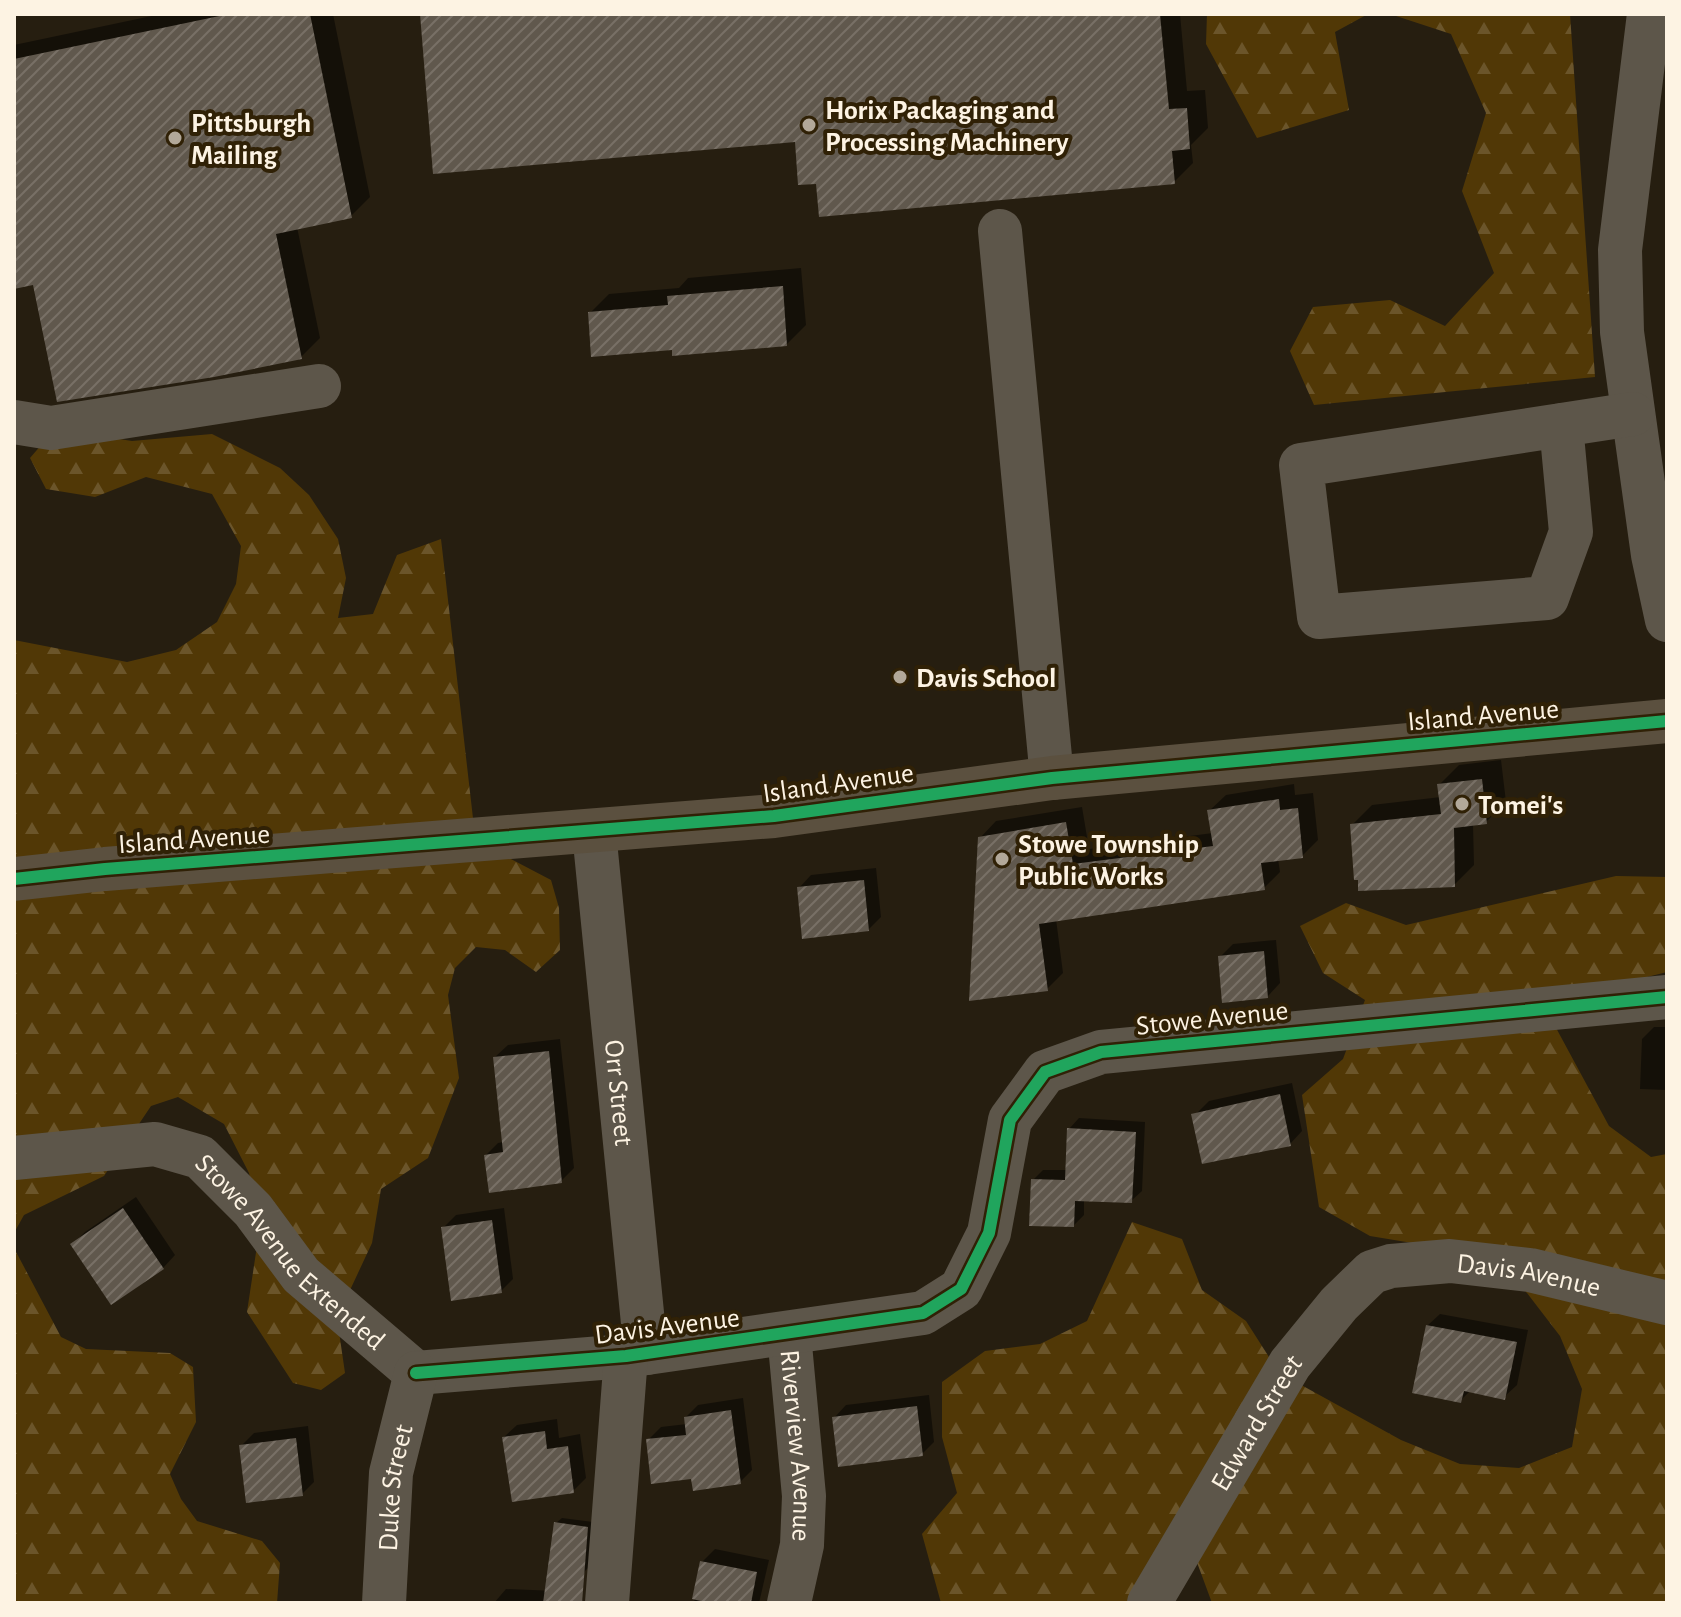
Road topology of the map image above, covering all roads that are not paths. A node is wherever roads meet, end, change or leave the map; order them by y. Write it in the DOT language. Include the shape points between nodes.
graph roads {
  1 [pos="1649,14"];
  2 [pos="1000,231"];
  3 [pos="319,386"];
  4 [pos="1633,414"];
  5 [pos="14,422"];
  6 [pos="1561,425"];
  7 [pos="1667,620"];
  8 [pos="1667,721"];
  9 [pos="1052,778"];
  10 [pos="594,832"];
  11 [pos="14,879"];
  12 [pos="1667,997"];
  13 [pos="14,1158"];
  14 [pos="1391,1266"];
  15 [pos="1667,1303"];
  16 [pos="923,1313"];
  17 [pos="789,1334"];
  18 [pos="636,1354"];
  19 [pos="416,1373"];
  20 [pos="384,1603"];
  21 [pos="607,1603"];
  22 [pos="789,1603"];
  23 [pos="1149,1603"];
  1 -- 4 [label="street" via="1620,250 1622,332"];
  2 -- 9 [label="street"];
  3 -- 5 [label="street" via="51,428"];
  4 -- 6 [label="street"];
  4 -- 7 [label="street"];
  6 -- 6 [label="street" via="1301,465 1319,617 1547,598 1571,532"];
  8 -- 9 [label="main road, Island Avenue"];
  9 -- 10 [label="main road, Island Avenue" via="774,816"];
  10 -- 11 [label="main road, Island Avenue"];
  10 -- 18 [label="street, Orr Street"];
  12 -- 16 [label="street, Stowe Avenue" via="1101,1052 1045,1072 1010,1120 989,1233 961,1289"];
  13 -- 19 [label="street, Stowe Avenue Extended" via="155,1144 200,1157 253,1210 301,1275"];
  14 -- 15 [label="street, Davis Avenue" via="1450,1261 1530,1270"];
  14 -- 23 [label="street, Edward Street" via="1372,1272 1339,1304 1290,1364"];
  16 -- 17 [label="street, Davis Avenue"];
  17 -- 18 [label="street, Davis Avenue"];
  17 -- 22 [label="street, Riverview Avenue" via="804,1496 802,1545"];
  18 -- 19 [label="street, Davis Avenue"];
  18 -- 21 [label="street, Orr Street"];
  19 -- 20 [label="street, Duke Street" via="391,1473"];
}
